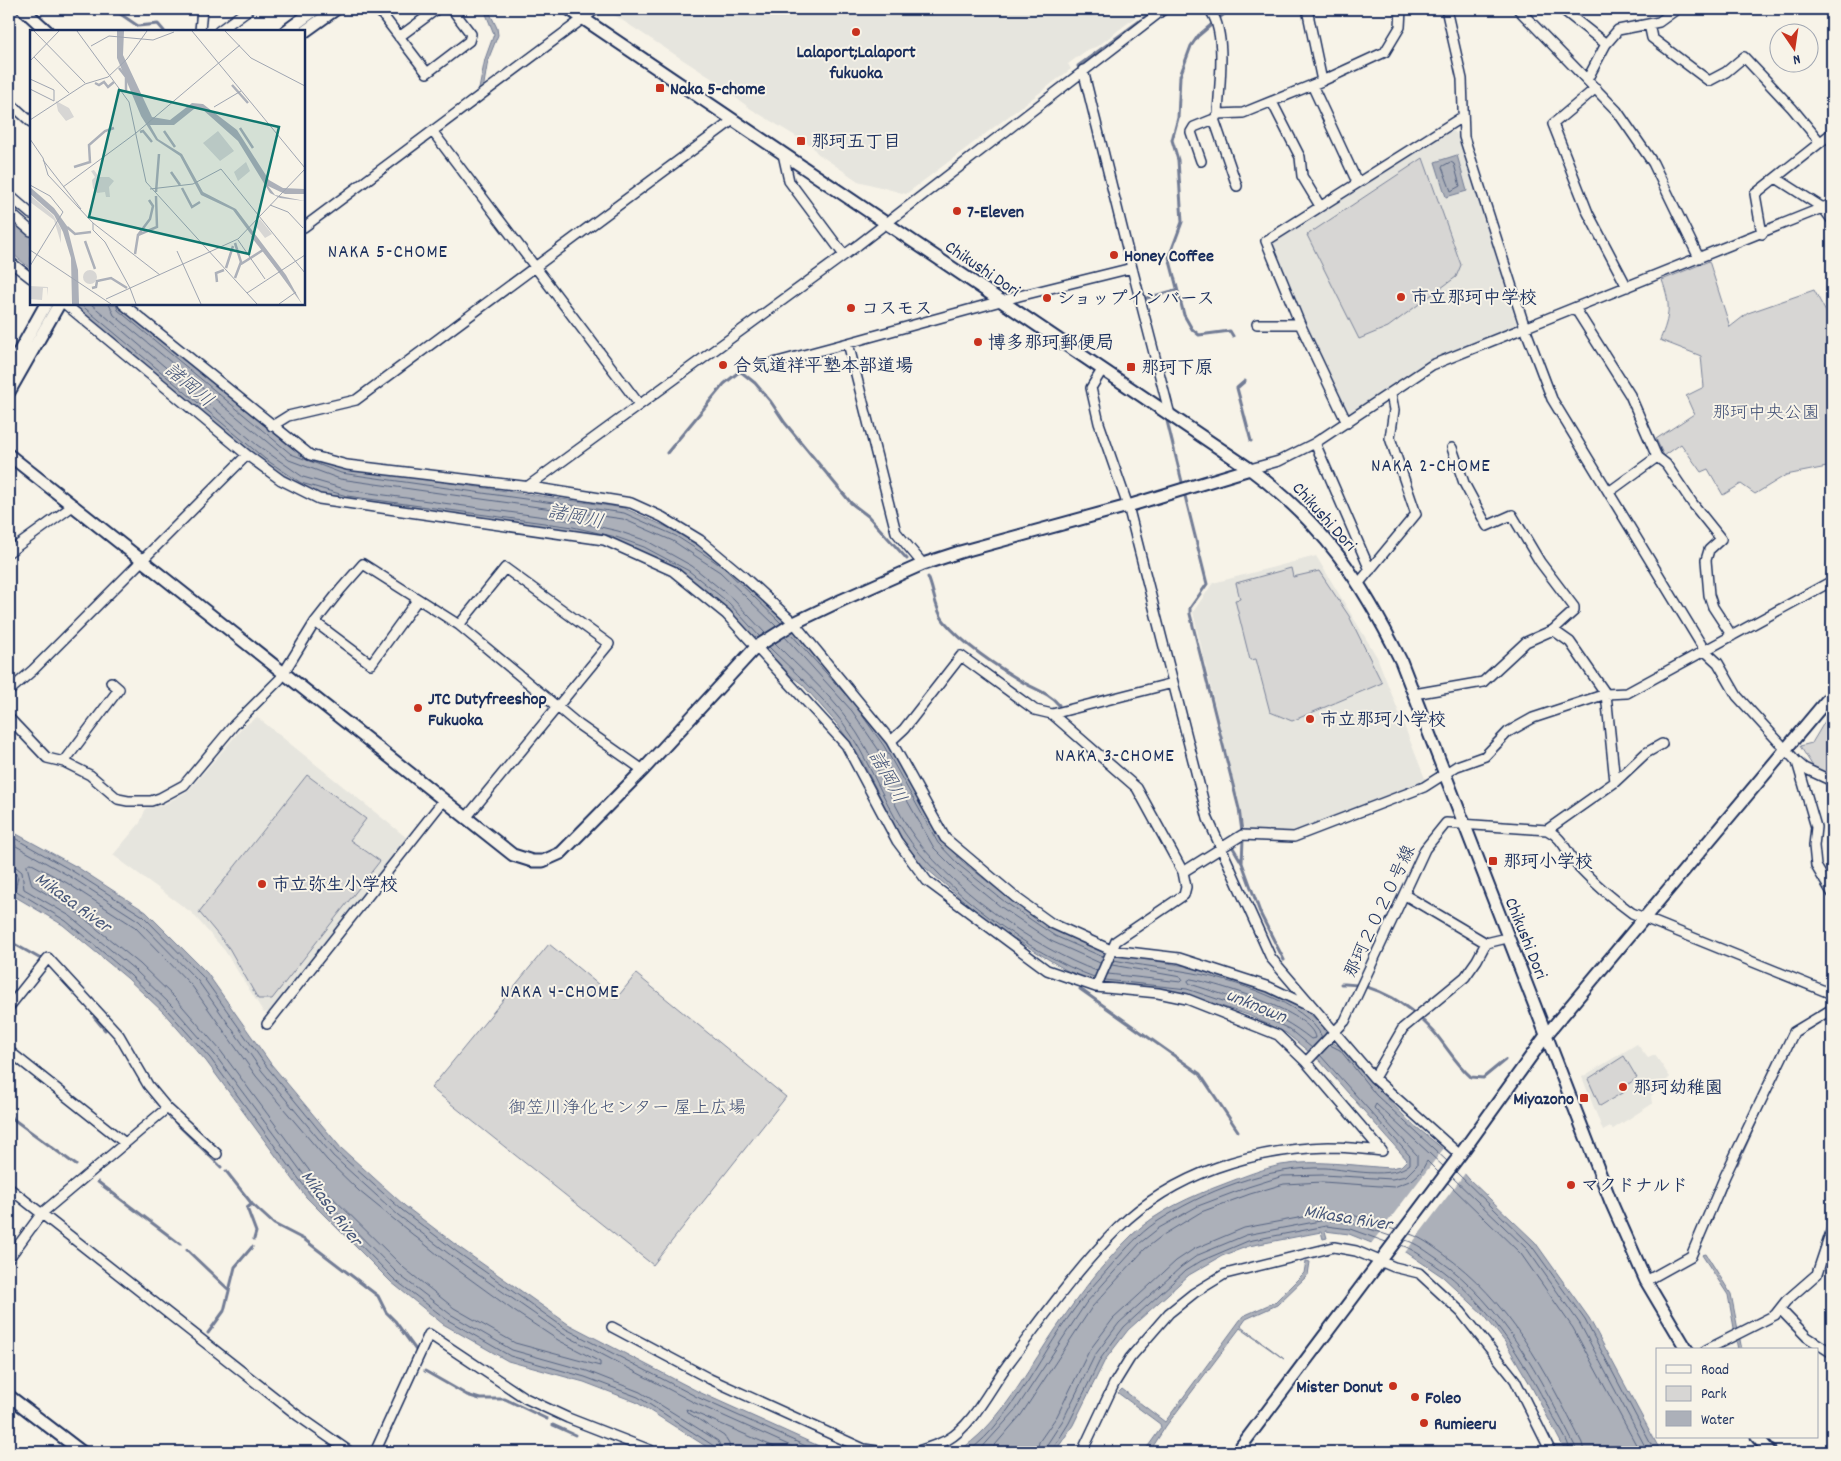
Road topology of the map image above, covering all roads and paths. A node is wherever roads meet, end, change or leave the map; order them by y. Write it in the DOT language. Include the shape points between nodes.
graph roads {
  1 [pos="23,9"];
  2 [pos="249,9"];
  3 [pos="316,9"];
  4 [pos="336,9"];
  5 [pos="378,9"];
  6 [pos="437,9"];
  7 [pos="452,9"];
  8 [pos="569,9"];
  9 [pos="596,9"];
  10 [pos="1164,9"];
  11 [pos="1209,9"];
  12 [pos="1307,9"];
  13 [pos="1401,9"];
  14 [pos="1446,9"];
  15 [pos="1518,9"];
  16 [pos="1562,9"];
  17 [pos="1677,9"];
  18 [pos="204,10"];
  19 [pos="584,18"];
  20 [pos="1649,24"];
  21 [pos="46,30"];
  22 [pos="200,30"];
  23 [pos="220,30"];
  24 [pos="287,30"];
  25 [pos="305,31"];
  26 [pos="400,37"];
  27 [pos="1606,44"];
  28 [pos="1083,70"];
  29 [pos="1587,80"];
  30 [pos="1322,81"];
  31 [pos="1312,85"];
  32 [pos="1596,88"];
  33 [pos="9,102"];
  34 [pos="1272,102"];
  35 [pos="1216,116"];
  36 [pos="1462,117"];
  37 [pos="733,120"];
  38 [pos="30,121"];
  39 [pos="433,132"];
  40 [pos="1832,133"];
  41 [pos="1820,142"];
  42 [pos="783,154"];
  43 [pos="1201,161"];
  44 [pos="1776,178"];
  45 [pos="1357,182"];
  46 [pos="1237,186"];
  47 [pos="9,195"];
  48 [pos="1832,204"];
  49 [pos="1320,206"];
  50 [pos="1823,208"];
  51 [pos="9,212"];
  52 [pos="30,213"];
  53 [pos="1832,220"];
  54 [pos="886,224"];
  55 [pos="305,226"];
  56 [pos="30,230"];
  57 [pos="1762,234"];
  58 [pos="844,255"];
  59 [pos="1699,258"];
  60 [pos="9,261"];
  61 [pos="534,266"];
  62 [pos="1132,268"];
  63 [pos="30,277"];
  64 [pos="1627,287"];
  65 [pos="1001,301"];
  66 [pos="45,305"];
  67 [pos="58,305"];
  68 [pos="66,305"];
  69 [pos="124,305"];
  70 [pos="1575,308"];
  71 [pos="1257,324"];
  72 [pos="1300,324"];
  73 [pos="1524,328"];
  74 [pos="848,343"];
  75 [pos="766,365"];
  76 [pos="9,370"];
  77 [pos="1102,370"];
  78 [pos="9,392"];
  79 [pos="1391,394"];
  80 [pos="639,404"];
  81 [pos="1170,415"];
  82 [pos="1348,423"];
  83 [pos="272,426"];
  84 [pos="1316,443"];
  85 [pos="1452,448"];
  86 [pos="9,455"];
  87 [pos="247,455"];
  88 [pos="1657,457"];
  89 [pos="1250,469"];
  90 [pos="528,487"];
  91 [pos="1609,492"];
  92 [pos="74,505"];
  93 [pos="1128,506"];
  94 [pos="9,552"];
  95 [pos="143,559"];
  96 [pos="924,564"];
  97 [pos="1370,570"];
  98 [pos="1832,581"];
  99 [pos="1359,583"];
  100 [pos="418,599"];
  101 [pos="315,622"];
  102 [pos="794,623"];
  103 [pos="459,625"];
  104 [pos="1554,630"];
  105 [pos="1732,636"];
  106 [pos="756,647"];
  107 [pos="1705,651"];
  108 [pos="285,672"];
  109 [pos="111,682"];
  110 [pos="1173,683"];
  111 [pos="9,691"];
  112 [pos="1414,694"];
  113 [pos="1606,694"];
  114 [pos="1832,694"];
  115 [pos="558,708"];
  116 [pos="1052,714"];
  117 [pos="9,718"];
  118 [pos="891,741"];
  119 [pos="1662,744"];
  120 [pos="1786,748"];
  121 [pos="64,762"];
  122 [pos="1797,762"];
  123 [pos="643,770"];
  124 [pos="1444,774"];
  125 [pos="1832,781"];
  126 [pos="1615,782"];
  127 [pos="443,801"];
  128 [pos="466,818"];
  129 [pos="1463,824"];
  130 [pos="1547,830"];
  131 [pos="1220,849"];
  132 [pos="1183,872"];
  133 [pos="1832,893"];
  134 [pos="1405,895"];
  135 [pos="1644,918"];
  136 [pos="1507,938"];
  137 [pos="1486,943"];
  138 [pos="1111,950"];
  139 [pos="1096,987"];
  140 [pos="1832,994"];
  141 [pos="9,1007"];
  142 [pos="1313,1008"];
  143 [pos="1832,1009"];
  144 [pos="267,1024"];
  145 [pos="1334,1033"];
  146 [pos="1547,1034"];
  147 [pos="9,1051"];
  148 [pos="1308,1060"];
  149 [pos="1374,1078"];
  150 [pos="167,1108"];
  151 [pos="125,1143"];
  152 [pos="217,1154"];
  153 [pos="1460,1155"];
  154 [pos="9,1188"];
  155 [pos="42,1213"];
  156 [pos="1832,1229"];
  157 [pos="9,1258"];
  158 [pos="1380,1260"];
  159 [pos="1646,1282"];
  160 [pos="1780,1309"];
  161 [pos="612,1326"];
  162 [pos="1686,1348"];
  163 [pos="1710,1348"];
  164 [pos="1832,1353"];
  165 [pos="9,1396"];
  166 [pos="1758,1438"];
  167 [pos="82,1452"];
  168 [pos="350,1452"];
  169 [pos="375,1452"];
  170 [pos="652,1452"];
  171 [pos="884,1452"];
  172 [pos="916,1452"];
  173 [pos="1082,1452"];
  174 [pos="1237,1452"];
  175 [pos="1551,1452"];
  176 [pos="1770,1452"];
  1 -- 21 [label="street"];
  2 -- 23 [label="street"];
  3 -- 24 [label="street"];
  4 -- 25 [label="street"];
  5 -- 26 [label="street"];
  6 -- 26 [label="street"];
  7 -- 26 [label="street" via="471,34 469,41 427,73"];
  8 -- 19 [label="street, Chikushi Dori"];
  9 -- 19 [label="street"];
  10 -- 28 [label="street"];
  11 -- 35 [label="street" via="1220,32"];
  12 -- 30 [label="street"];
  13 -- 30 [label="street" via="1400,28 1385,52"];
  14 -- 36 [label="street" via="1462,79"];
  15 -- 29 [label="street"];
  16 -- 27 [label="street"];
  17 -- 20 [label="street" via="1659,22"];
  18 -- 22 [label="street"];
  19 -- 37 [label="street, Chikushi Dori"];
  19 -- 39 [label="street"];
  20 -- 27 [label="street" via="1618,30"];
  20 -- 41 [label="street" via="1652,38 1709,82 1744,57"];
  27 -- 29 [label="street"];
  28 -- 54 [label="street"];
  28 -- 62 [label="street"];
  29 -- 32 [label="street"];
  30 -- 31 [label="street"];
  31 -- 34 [label="street"];
  31 -- 45 [label="street"];
  32 -- 59 [label="street" via="1617,111 1653,163"];
  32 -- 64 [label="street" via="1553,124 1588,213"];
  33 -- 38 [label="street"];
  34 -- 35 [label="street" via="1243,113"];
  34 -- 49 [label="street" via="1300,157 1302,176"];
  35 -- 43 [label="street" via="1191,132"];
  35 -- 46 [label="street"];
  36 -- 45 [label="street"];
  36 -- 73 [label="street" via="1464,137"];
  37 -- 42 [label="street, Chikushi Dori"];
  37 -- 61 [label="street"];
  39 -- 55 [label="street"];
  39 -- 61 [label="street"];
  40 -- 41 [label="street"];
  41 -- 44 [label="street"];
  42 -- 54 [label="street, Chikushi Dori"];
  42 -- 58 [label="street" via="789,181"];
  44 -- 50 [label="street"];
  44 -- 57 [label="street" via="1755,194"];
  45 -- 49 [label="street"];
  47 -- 52 [label="street"];
  48 -- 50 [label="street"];
  49 -- 72 [label="street" via="1266,242"];
  50 -- 53 [label="street"];
  50 -- 57 [label="street"];
  51 -- 56 [label="street"];
  54 -- 58 [label="street"];
  54 -- 65 [label="street, Chikushi Dori"];
  57 -- 59 [label="street"];
  58 -- 80 [label="street"];
  59 -- 64 [label="street"];
  60 -- 63 [label="street"];
  61 -- 80 [label="street"];
  61 -- 83 [label="street" via="356,400 288,416"];
  62 -- 65 [label="street"];
  62 -- 81 [label="street"];
  64 -- 70 [label="street"];
  65 -- 74 [label="street"];
  65 -- 77 [label="street, Chikushi Dori"];
  66 -- 76 [label="street"];
  67 -- 78 [label="street"];
  68 -- 87 [label="street"];
  69 -- 83 [label="street"];
  70 -- 73 [label="street"];
  70 -- 88 [label="street" via="1630,396"];
  71 -- 72 [label="street"];
  72 -- 82 [label="street"];
  73 -- 79 [label="street" via="1432,365"];
  73 -- 91 [label="street" via="1552,399"];
  74 -- 75 [label="street"];
  74 -- 96 [label="street" via="896,532"];
  77 -- 81 [label="street, Chikushi Dori"];
  77 -- 93 [label="street" via="1091,388 1099,423"];
  79 -- 82 [label="street"];
  79 -- 97 [label="street" via="1394,410 1390,438 1416,514"];
  80 -- 90 [label="street"];
  81 -- 89 [label="street, Chikushi Dori"];
  82 -- 84 [label="street"];
  83 -- 90 [label="street" via="310,455 347,465"];
  84 -- 89 [label="street" via="1279,461"];
  84 -- 97 [label="street"];
  85 -- 104 [label="street" via="1464,483 1486,526 1512,515 1540,562 1574,607 1574,611"];
  86 -- 92 [label="street"];
  87 -- 95 [label="street"];
  87 -- 106 [label="street" via="281,480 319,499 604,540 673,571 726,614"];
  88 -- 91 [label="street"];
  88 -- 105 [label="street" via="1666,464 1721,538 1709,550 1706,560 1709,595"];
  89 -- 93 [label="street"];
  89 -- 99 [label="street, Chikushi Dori" via="1314,524"];
  90 -- 102 [label="street" via="631,503 662,517 700,540"];
  91 -- 107 [label="street"];
  92 -- 94 [label="street"];
  92 -- 95 [label="street"];
  93 -- 96 [label="street"];
  93 -- 110 [label="street"];
  95 -- 108 [label="street"];
  95 -- 111 [label="street"];
  96 -- 102 [label="street"];
  97 -- 99 [label="street"];
  98 -- 105 [label="street"];
  99 -- 112 [label="street, Chikushi Dori" via="1381,620"];
  100 -- 101 [label="street" via="363,564"];
  100 -- 101 [label="street" via="371,664"];
  100 -- 103 [label="street"];
  101 -- 108 [label="street"];
  102 -- 106 [label="street"];
  102 -- 118 [label="street"];
  103 -- 115 [label="street"];
  103 -- 115 [label="street" via="505,568 609,644"];
  104 -- 112 [label="street" via="1526,642 1482,682"];
  104 -- 113 [label="street" via="1570,642"];
  105 -- 107 [label="street"];
  106 -- 123 [label="street"];
  106 -- 139 [label="street" via="846,746 897,841 927,880 1047,970"];
  107 -- 113 [label="street" via="1627,693"];
  107 -- 120 [label="street" via="1718,663 1738,696"];
  108 -- 121 [label="street" via="234,725 199,770 184,785 160,798 128,802 118,798 90,775"];
  108 -- 127 [label="street"];
  109 -- 121 [label="street" via="119,688"];
  110 -- 116 [label="street"];
  110 -- 131 [label="street" via="1208,819"];
  112 -- 124 [label="street, Chikushi Dori"];
  113 -- 124 [label="street" via="1532,718 1508,732 1485,756"];
  113 -- 126 [label="street"];
  114 -- 120 [label="street"];
  115 -- 123 [label="street"];
  115 -- 128 [label="street"];
  116 -- 118 [label="street" via="1035,710 961,656"];
  116 -- 132 [label="street" via="1137,788"];
  117 -- 121 [label="street" via="47,758"];
  118 -- 138 [label="street" via="945,838 1050,922"];
  119 -- 126 [label="street" via="1646,753"];
  120 -- 122 [label="street"];
  120 -- 135 [label="street"];
  122 -- 125 [label="street"];
  122 -- 133 [label="street" via="1816,827 1816,866"];
  123 -- 128 [label="street" via="561,853 543,861 532,862 513,855"];
  124 -- 129 [label="street, Chikushi Dori"];
  124 -- 131 [label="street" via="1424,787 1294,837 1242,835"];
  126 -- 130 [label="street"];
  127 -- 128 [label="street"];
  127 -- 144 [label="street"];
  129 -- 130 [label="street"];
  129 -- 134 [label="street, 那珂２０２０号線" via="1446,822 1425,849"];
  129 -- 136 [label="street, Chikushi Dori"];
  130 -- 135 [label="street" via="1558,836 1578,866 1614,900"];
  131 -- 132 [label="street"];
  131 -- 142 [label="street" via="1271,958"];
  132 -- 138 [label="street" via="1184,895 1116,941"];
  134 -- 137 [label="street"];
  134 -- 145 [label="street, 那珂２０２０号線" via="1345,1020"];
  135 -- 140 [label="street"];
  135 -- 146 [label="street"];
  136 -- 137 [label="street"];
  136 -- 146 [label="street, Chikushi Dori"];
  137 -- 149 [label="street" via="1465,976 1403,1028"];
  138 -- 139 [label="street"];
  138 -- 142 [label="street" via="1179,958 1269,987"];
  139 -- 148 [label="street" via="1187,999 1278,1035"];
  141 -- 150 [label="street" via="48,958 119,1036 148,1085"];
  142 -- 145 [label="street"];
  143 -- 159 [label="street" via="1794,1032 1725,1176 1691,1256"];
  145 -- 148 [label="street, 那珂２０２０号線"];
  145 -- 149 [label="street"];
  146 -- 153 [label="street"];
  146 -- 159 [label="street, Chikushi Dori" via="1607,1192"];
  147 -- 151 [label="street"];
  148 -- 172 [label="street" via="1382,1151 1331,1147 1286,1150 1209,1169 1158,1197 1120,1227 1090,1259 997,1378 972,1416 948,1439"];
  149 -- 153 [label="street"];
  150 -- 151 [label="street"];
  150 -- 152 [label="street"];
  151 -- 155 [label="street"];
  153 -- 158 [label="street"];
  154 -- 155 [label="street"];
  155 -- 157 [label="street"];
  155 -- 168 [label="street" via="297,1415"];
  156 -- 160 [label="street" via="1817,1274"];
  158 -- 173 [label="street" via="1334,1247 1225,1274 1169,1313 1130,1358"];
  158 -- 174 [label="street"];
  158 -- 175 [label="street" via="1419,1273 1461,1312 1515,1380"];
  159 -- 162 [label="street, Chikushi Dori"];
  160 -- 163 [label="street" via="1775,1315"];
  160 -- 164 [label="street" via="1807,1337"];
  161 -- 171 [label="street" via="710,1379 864,1449"];
  165 -- 167 [label="street"];
  166 -- 176 [label="street"];
  169 -- 170 [label="street" via="430,1334 525,1398"];
}
